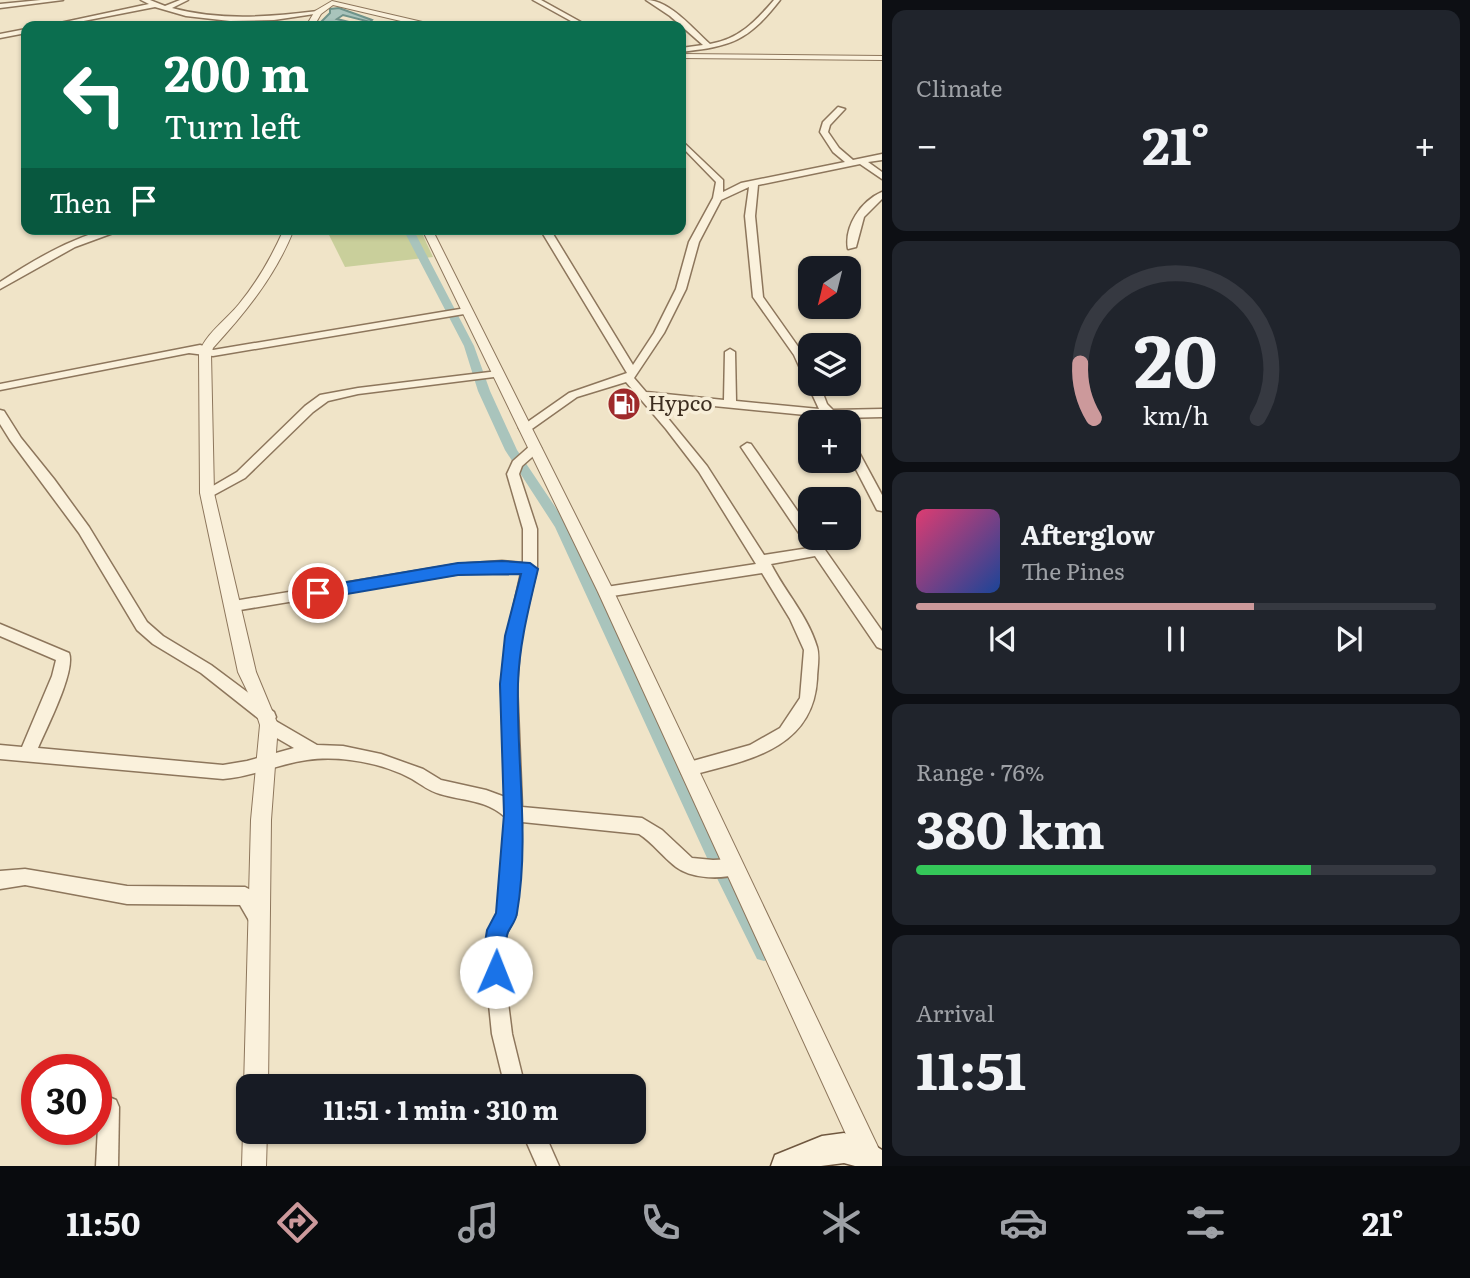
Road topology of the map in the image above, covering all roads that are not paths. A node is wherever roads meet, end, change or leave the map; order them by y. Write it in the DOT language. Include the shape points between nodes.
graph roads {
  1 [pos="60,0"];
  2 [pos="144,0"];
  3 [pos="185,0"];
  4 [pos="536,0"];
  5 [pos="649,0"];
  6 [pos="777,0"];
  7 [pos="333,2"];
  8 [pos="155,5"];
  9 [pos="0,6"];
  10 [pos="164,9"];
  11 [pos="318,13"];
  12 [pos="279,18"];
  13 [pos="74,21"];
  14 [pos="291,21"];
  15 [pos="313,21"];
  16 [pos="405,21"];
  17 [pos="576,21"];
  18 [pos="677,21"];
  19 [pos="686,28"];
  20 [pos="21,32"];
  21 [pos="0,36"];
  22 [pos="709,47"];
  23 [pos="686,54"];
  24 [pos="686,55"];
  25 [pos="882,59"];
  26 [pos="841,109"];
  27 [pos="686,147"];
  28 [pos="882,157"];
  29 [pos="861,161"];
  30 [pos="851,163"];
  31 [pos="882,176"];
  32 [pos="720,182"];
  33 [pos="754,183"];
  34 [pos="741,186"];
  35 [pos="882,195"];
  36 [pos="717,198"];
  37 [pos="88,235"];
  38 [pos="286,235"];
  39 [pos="429,235"];
  40 [pos="548,235"];
  41 [pos="852,247"];
  42 [pos="0,286"];
  43 [pos="460,313"];
  44 [pos="209,349"];
  45 [pos="730,352"];
  46 [pos="798,354"];
  47 [pos="491,375"];
  48 [pos="630,376"];
  49 [pos="0,387"];
  50 [pos="643,395"];
  51 [pos="730,404"];
  52 [pos="798,413"];
  53 [pos="882,413"];
  54 [pos="0,414"];
  55 [pos="861,415"];
  56 [pos="525,428"];
  57 [pos="0,433"];
  58 [pos="16,440"];
  59 [pos="747,447"];
  60 [pos="535,448"];
  61 [pos="861,468"];
  62 [pos="205,475"];
  63 [pos="241,475"];
  64 [pos="207,493"];
  65 [pos="882,507"];
  66 [pos="818,551"];
  67 [pos="764,564"];
  68 [pos="530,569"];
  69 [pos="606,592"];
  70 [pos="234,606"];
  71 [pos="0,629"];
  72 [pos="882,643"];
  73 [pos="268,721"];
  74 [pos="0,752"];
  75 [pos="314,752"];
  76 [pos="28,753"];
  77 [pos="266,765"];
  78 [pos="688,769"];
  79 [pos="514,814"];
  80 [pos="729,868"];
  81 [pos="0,880"];
  82 [pos="260,922"];
  83 [pos="256,1074"];
  84 [pos="512,1074"];
  85 [pos="255,1144"];
  86 [pos="538,1144"];
  87 [pos="108,1145"];
  88 [pos="874,1162"];
  89 [pos="107,1166"];
  90 [pos="254,1166"];
  91 [pos="548,1166"];
  92 [pos="786,1166"];
  1 -- 9 [label="street"];
  2 -- 8 [label="street"];
  3 -- 10 [label="street"];
  4 -- 17 [label="street"];
  5 -- 18 [label="street" via="667,8"];
  6 -- 22 [label="street" via="741,39"];
  7 -- 11 [label="street"];
  7 -- 16 [label="street"];
  8 -- 10 [label="street"];
  8 -- 13 [label="street"];
  10 -- 12 [label="street" via="195,16"];
  11 -- 12 [label="street"];
  11 -- 15 [label="street"];
  12 -- 14 [label="street"];
  19 -- 22 [label="street"];
  20 -- 21 [label="street"];
  22 -- 23 [label="street"];
  24 -- 25 [label="street"];
  26 -- 30 [label="street" via="824,132"];
  27 -- 32 [label="street"];
  28 -- 29 [label="street"];
  29 -- 30 [label="street"];
  29 -- 31 [label="street"];
  30 -- 33 [label="street"];
  32 -- 34 [label="street"];
  32 -- 36 [label="street"];
  33 -- 34 [label="street"];
  33 -- 46 [label="street" via="750,216 758,297"];
  34 -- 36 [label="street"];
  35 -- 41 [label="street" via="859,215 853,226"];
  36 -- 48 [label="street" via="697,234 672,307"];
  37 -- 42 [label="street"];
  38 -- 44 [label="street" via="273,264"];
  39 -- 43 [label="street"];
  40 -- 48 [label="street"];
  43 -- 44 [label="street"];
  43 -- 47 [label="street"];
  44 -- 49 [label="street"];
  44 -- 62 [label="street"];
  45 -- 51 [label="street"];
  47 -- 56 [label="street"];
  47 -- 63 [label="street" via="324,398"];
  48 -- 50 [label="street"];
  48 -- 56 [label="street" via="573,395"];
  50 -- 51 [label="street"];
  50 -- 67 [label="street" via="688,448"];
  51 -- 52 [label="street"];
  53 -- 55 [label="street"];
  54 -- 58 [label="street"];
  56 -- 60 [label="street"];
  57 -- 58 [label="street"];
  58 -- 73 [label="street" via="84,530 142,626 206,669"];
  59 -- 66 [label="street"];
  60 -- 68 [label="street" via="513,474 530,528"];
  60 -- 69 [label="street"];
  61 -- 65 [label="street"];
  62 -- 63 [label="street"];
  62 -- 64 [label="street"];
  63 -- 64 [label="street"];
  64 -- 70 [label="street"];
  66 -- 67 [label="street"];
  66 -- 72 [label="street"];
  67 -- 69 [label="street"];
  67 -- 78 [label="street" via="797,617 811,650 808,699 786,733 771,744"];
  68 -- 70 [label="street" via="458,569"];
  68 -- 79 [label="street" via="514,636 509,684"];
  69 -- 78 [label="street"];
  70 -- 73 [label="street" via="247,672"];
  71 -- 76 [label="street" via="64,657"];
  73 -- 75 [label="street"];
  73 -- 77 [label="street"];
  74 -- 76 [label="street"];
  75 -- 77 [label="street"];
  75 -- 79 [label="street" via="376,760 430,783 505,803"];
  76 -- 77 [label="street" via="210,771 234,772"];
  77 -- 82 [label="street"];
  78 -- 80 [label="street"];
  79 -- 80 [label="street" via="642,826 677,859 697,870"];
  79 -- 84 [label="street" via="507,915 498,930 494,955 502,1034"];
  80 -- 88 [label="street"];
  81 -- 82 [label="street" via="25,877 127,895 245,896"];
  82 -- 83 [label="street"];
  85 -- 90 [label="street"];
  86 -- 91 [label="street"];
  87 -- 89 [label="street"];
  88 -- 92 [label="main road" via="839,1146"];
}
